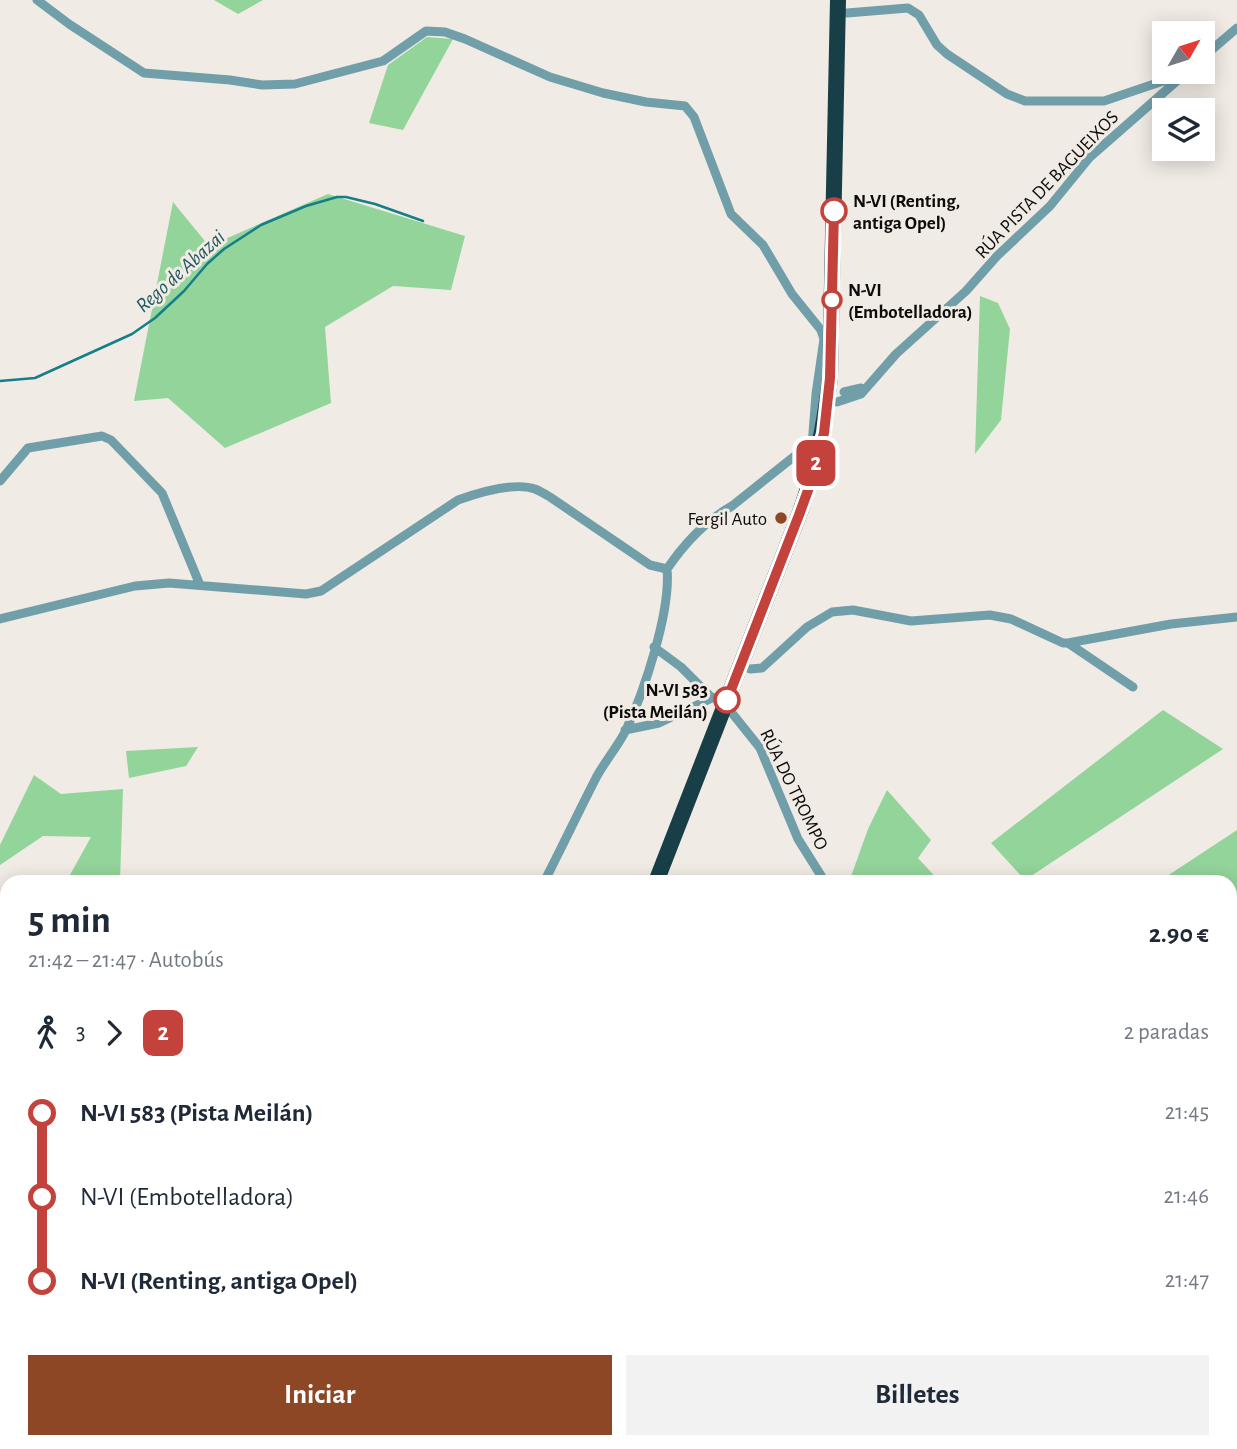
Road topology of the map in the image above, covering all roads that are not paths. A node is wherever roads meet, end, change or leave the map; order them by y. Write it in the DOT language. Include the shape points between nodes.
graph roads {
  1 [pos="37,0"];
  2 [pos="844,4"];
  3 [pos="1237,28"];
  4 [pos="1215,47"];
  5 [pos="1154,84"];
  6 [pos="1173,84"];
  7 [pos="827,337"];
  8 [pos="841,397"];
  9 [pos="816,449"];
  10 [pos="0,481"];
  11 [pos="667,569"];
  12 [pos="201,585"];
  13 [pos="1237,617"];
  14 [pos="0,619"];
  15 [pos="1068,643"];
  16 [pos="654,648"];
  17 [pos="750,669"];
  18 [pos="1133,687"];
  19 [pos="724,704"];
  20 [pos="625,730"];
  21 [pos="548,875"];
  22 [pos="659,875"];
  23 [pos="668,875"];
  24 [pos="821,875"];
  1 -- 7 [label="street" via="136,69 156,75 295,84 383,61 434,30 550,77 646,103 684,106 694,117 731,214 763,245 792,293"];
  2 -- 5 [label="street" via="908,8 919,15 947,54 1025,101 1104,101"];
  2 -- 7 [label="highway"];
  2 -- 8 [label="highway"];
  3 -- 4 [label="street"];
  6 -- 8 [label="street, RÚA PISTA DE BAGUEIXOS" via="1090,158 1050,206 858,396"];
  7 -- 9 [label="street"];
  7 -- 9 [label="highway" via="830,378"];
  8 -- 17 [label="highway" via="811,512"];
  9 -- 11 [label="street" via="801,451 700,529"];
  9 -- 19 [label="highway" via="799,515"];
  10 -- 12 [label="street" via="28,448 102,436 111,440 162,493"];
  11 -- 12 [label="street" via="650,565 534,488 521,487 458,500 320,590 306,594"];
  11 -- 16 [label="street" via="663,618"];
  12 -- 14 [label="street" via="135,586"];
  13 -- 15 [label="street"];
  15 -- 17 [label="street" via="990,615 911,621 853,610 832,612 807,627 762,668"];
  15 -- 18 [label="street"];
  16 -- 19 [label="street, RÚA DO TROMPO"];
  16 -- 20 [label="street"];
  17 -- 19 [label="highway"];
  19 -- 20 [label="street"];
  19 -- 22 [label="highway"];
  19 -- 23 [label="highway"];
  19 -- 24 [label="street, RÚA DO TROMPO" via="760,748 798,839"];
  20 -- 21 [label="street"];
}
